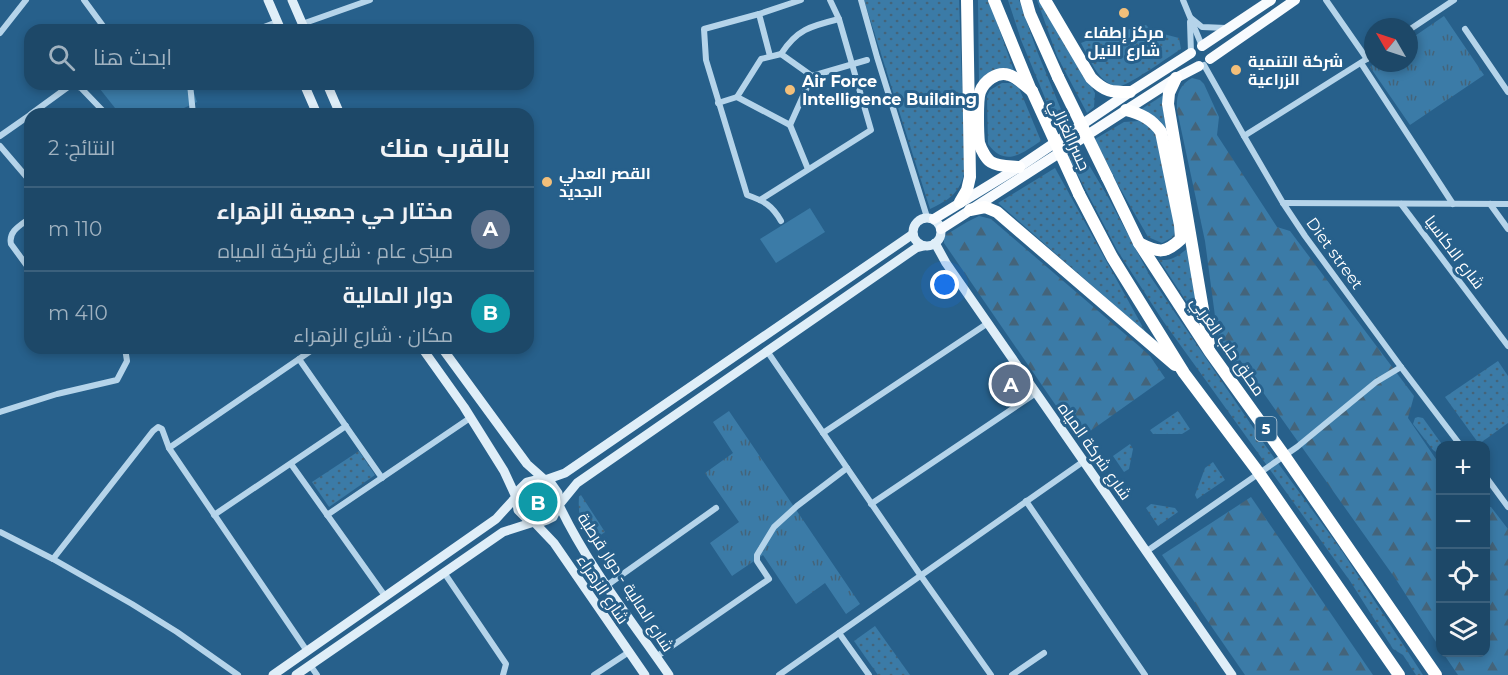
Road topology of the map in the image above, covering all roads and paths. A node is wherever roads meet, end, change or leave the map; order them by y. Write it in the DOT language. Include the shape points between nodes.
graph roads {
  1 [pos="26,0"];
  2 [pos="84,0"];
  3 [pos="268,0"];
  4 [pos="292,0"];
  5 [pos="370,0"];
  6 [pos="801,0"];
  7 [pos="830,0"];
  8 [pos="861,0"];
  9 [pos="968,0"];
  10 [pos="994,0"];
  11 [pos="1026,0"];
  12 [pos="1045,0"];
  13 [pos="1183,0"];
  14 [pos="1271,0"];
  15 [pos="1295,0"];
  16 [pos="1326,0"];
  17 [pos="1454,0"];
  18 [pos="759,14"];
  19 [pos="1191,18"];
  20 [pos="839,19"];
  21 [pos="102,24"];
  22 [pos="278,24"];
  23 [pos="303,24"];
  24 [pos="311,24"];
  25 [pos="1418,24"];
  26 [pos="1227,28"];
  27 [pos="1464,28"];
  28 [pos="0,33"];
  29 [pos="1202,46"];
  30 [pos="1191,53"];
  31 [pos="780,54"];
  32 [pos="1364,55"];
  33 [pos="770,56"];
  34 [pos="867,60"];
  35 [pos="1364,61"];
  36 [pos="1204,63"];
  37 [pos="852,64"];
  38 [pos="1375,72"];
  39 [pos="812,76"];
  40 [pos="1176,78"];
  41 [pos="64,90"];
  42 [pos="83,90"];
  43 [pos="191,90"];
  44 [pos="307,90"];
  45 [pos="330,90"];
  46 [pos="1032,91"];
  47 [pos="1130,92"];
  48 [pos="1508,92"];
  49 [pos="737,97"];
  50 [pos="718,103"];
  51 [pos="38,108"];
  52 [pos="100,108"];
  53 [pos="192,108"];
  54 [pos="314,108"];
  55 [pos="337,108"];
  56 [pos="1126,110"];
  57 [pos="24,118"];
  58 [pos="790,125"];
  59 [pos="0,136"];
  60 [pos="1244,136"];
  61 [pos="0,146"];
  62 [pos="1019,167"];
  63 [pos="808,169"];
  64 [pos="24,174"];
  65 [pos="1107,177"];
  66 [pos="760,200"];
  67 [pos="1283,203"];
  68 [pos="1401,204"];
  69 [pos="1453,204"];
  70 [pos="1490,204"];
  71 [pos="1508,204"];
  72 [pos="965,206"];
  73 [pos="930,218"];
  74 [pos="781,221"];
  75 [pos="24,222"];
  76 [pos="941,229"];
  77 [pos="1508,229"];
  78 [pos="913,234"];
  79 [pos="935,243"];
  80 [pos="1139,243"];
  81 [pos="924,246"];
  82 [pos="24,261"];
  83 [pos="988,323"];
  84 [pos="1508,346"];
  85 [pos="767,351"];
  86 [pos="1210,352"];
  87 [pos="126,354"];
  88 [pos="306,354"];
  89 [pos="426,354"];
  90 [pos="446,354"];
  91 [pos="299,359"];
  92 [pos="1401,367"];
  93 [pos="1184,373"];
  94 [pos="1036,393"];
  95 [pos="0,412"];
  96 [pos="470,418"];
  97 [pos="346,426"];
  98 [pos="823,433"];
  99 [pos="1457,441"];
  100 [pos="169,448"];
  101 [pos="1284,455"];
  102 [pos="1084,462"];
  103 [pos="291,464"];
  104 [pos="847,468"];
  105 [pos="1259,473"];
  106 [pos="382,478"];
  107 [pos="545,480"];
  108 [pos="1490,484"];
  109 [pos="516,497"];
  110 [pos="1026,501"];
  111 [pos="872,504"];
  112 [pos="559,505"];
  113 [pos="1508,507"];
  114 [pos="716,508"];
  115 [pos="214,515"];
  116 [pos="327,515"];
  117 [pos="534,522"];
  118 [pos="0,532"];
  119 [pos="1147,551"];
  120 [pos="53,559"];
  121 [pos="445,574"];
  122 [pos="921,576"];
  123 [pos="606,586"];
  124 [pos="385,597"];
  125 [pos="839,633"];
  126 [pos="307,651"];
  127 [pos="628,652"];
  128 [pos="1044,653"];
  129 [pos="656,657"];
  130 [pos="310,665"];
  131 [pos="238,675"];
  132 [pos="273,675"];
  133 [pos="296,675"];
  134 [pos="317,675"];
  135 [pos="503,675"];
  136 [pos="594,675"];
  137 [pos="645,675"];
  138 [pos="669,675"];
  139 [pos="778,675"];
  140 [pos="869,675"];
  141 [pos="991,675"];
  142 [pos="1012,675"];
  143 [pos="1145,675"];
  144 [pos="1232,675"];
  145 [pos="1399,675"];
  146 [pos="1436,675"];
  1 -- 28 [label="street"];
  2 -- 21 [label="street"];
  3 -- 22 [label="main road"];
  4 -- 23 [label="main road"];
  5 -- 24 [label="street"];
  6 -- 18 [label="street"];
  7 -- 20 [label="street"];
  8 -- 73 [label="street"];
  9 -- 72 [label="highway" via="970,177"];
  10 -- 46 [label="highway, 5"];
  11 -- 65 [label="highway, جسر الغزالي / 5, bridge"];
  12 -- 47 [label="highway" via="1091,78 1113,92"];
  13 -- 19 [label="street"];
  14 -- 26 [label="main road"];
  15 -- 36 [label="main road"];
  16 -- 32 [label="street"];
  17 -- 25 [label="street"];
  18 -- 33 [label="street"];
  18 -- 50 [label="street" via="704,29 706,60"];
  19 -- 26 [label="street" via="1202,27"];
  19 -- 29 [label="street"];
  19 -- 30 [label="street"];
  20 -- 31 [label="street" via="803,30"];
  20 -- 37 [label="street"];
  26 -- 29 [label="main road"];
  27 -- 48 [label="street"];
  29 -- 30 [label="main road"];
  29 -- 36 [label="main road" via="1210,53"];
  30 -- 36 [label="main road" via="1193,63"];
  30 -- 47 [label="main road"];
  31 -- 33 [label="street"];
  31 -- 39 [label="street"];
  33 -- 49 [label="street" via="761,59"];
  34 -- 37 [label="street"];
  35 -- 60 [label="street"];
  36 -- 40 [label="main road"];
  36 -- 60 [label="street, Diet street"];
  37 -- 39 [label="street"];
  37 -- 63 [label="street" via="871,130"];
  38 -- 69 [label="street"];
  39 -- 58 [label="street"];
  40 -- 56 [label="main road"];
  40 -- 86 [label="highway" via="1168,105"];
  41 -- 51 [label="street"];
  42 -- 52 [label="street"];
  43 -- 53 [label="street"];
  44 -- 54 [label="main road"];
  45 -- 55 [label="main road"];
  46 -- 62 [label="highway" via="1010,75 998,74 980,91 980,144 984,154 1000,166"];
  46 -- 93 [label="highway, جسر الغزالي / 5, bridge" via="1112,257"];
  47 -- 62 [label="main road"];
  49 -- 50 [label="street"];
  49 -- 58 [label="street"];
  50 -- 66 [label="street" via="747,195"];
  56 -- 72 [label="main road"];
  56 -- 80 [label="highway" via="1141,113 1161,132 1180,225 1181,239 1170,249 1159,251"];
  57 -- 59 [label="street"];
  58 -- 63 [label="street"];
  60 -- 67 [label="street, Diet street"];
  61 -- 64 [label="street"];
  62 -- 72 [label="main road"];
  63 -- 66 [label="street"];
  65 -- 80 [label="highway, محلق حلب الغربي / 5"];
  66 -- 74 [label="street" via="771,206"];
  67 -- 68 [label="street"];
  67 -- 92 [label="street, Diet street"];
  68 -- 69 [label="street"];
  68 -- 84 [label="street, شارع الاكاسيا"];
  69 -- 70 [label="street"];
  70 -- 71 [label="street"];
  70 -- 77 [label="street"];
  72 -- 73 [label="main road"];
  72 -- 76 [label="main road"];
  72 -- 93 [label="highway" via="997,212"];
  73 -- 76 [label="main road"];
  73 -- 78 [label="main road" via="916,222"];
  75 -- 82 [label="street" via="10,239"];
  76 -- 79 [label="main road"];
  78 -- 81 [label="main road" via="916,242"];
  78 -- 107 [label="main road" via="565,473"];
  79 -- 81 [label="main road"];
  79 -- 83 [label="main road, شارع شركة المياه"];
  80 -- 86 [label="highway, محلق حلب الغربي / 5"];
  81 -- 85 [label="main road"];
  83 -- 94 [label="main road, شارع شركة المياه"];
  83 -- 98 [label="street"];
  85 -- 98 [label="street"];
  85 -- 112 [label="main road" via="578,483"];
  86 -- 101 [label="highway, محلق حلب الغربي / 5"];
  87 -- 95 [label="street" via="127,361 117,380"];
  88 -- 91 [label="street"];
  89 -- 96 [label="main road"];
  90 -- 107 [label="main road" via="527,464"];
  91 -- 97 [label="street"];
  91 -- 100 [label="street"];
  92 -- 99 [label="street, Diet street"];
  92 -- 101 [label="street" via="1376,382"];
  93 -- 105 [label="highway, 5"];
  94 -- 102 [label="main road, شارع شركة المياه"];
  94 -- 111 [label="street"];
  96 -- 106 [label="street"];
  96 -- 109 [label="main road"];
  97 -- 103 [label="street"];
  97 -- 106 [label="street"];
  98 -- 104 [label="street"];
  100 -- 115 [label="street"];
  100 -- 120 [label="street" via="158,427"];
  101 -- 105 [label="street"];
  101 -- 146 [label="highway, محلق حلب الغربي / 5"];
  102 -- 110 [label="street"];
  102 -- 119 [label="main road, شارع شركة المياه"];
  103 -- 115 [label="street"];
  103 -- 116 [label="street"];
  104 -- 111 [label="street"];
  104 -- 129 [label="street" via="774,527 757,555 769,579"];
  105 -- 119 [label="street"];
  105 -- 145 [label="highway, 5"];
  106 -- 116 [label="street"];
  107 -- 109 [label="main road" via="527,482"];
  107 -- 112 [label="main road" via="558,493"];
  108 -- 113 [label="street"];
  109 -- 117 [label="main road" via="522,516"];
  109 -- 124 [label="main road" via="496,519"];
  110 -- 122 [label="street"];
  110 -- 143 [label="street"];
  111 -- 122 [label="street"];
  112 -- 117 [label="main road" via="553,517"];
  112 -- 123 [label="main road, شارع المالية - دوار قرطبة"];
  114 -- 123 [label="street"];
  115 -- 126 [label="street"];
  116 -- 124 [label="street"];
  117 -- 121 [label="main road" via="504,532"];
  117 -- 127 [label="main road, شارع الزهراء" via="554,543"];
  118 -- 120 [label="street"];
  119 -- 144 [label="main road, شارع شركة المياه"];
  120 -- 131 [label="street" via="177,632"];
  121 -- 130 [label="main road"];
  121 -- 135 [label="street" via="506,664"];
  122 -- 125 [label="street"];
  122 -- 141 [label="street"];
  123 -- 129 [label="main road, شارع المالية - دوار قرطبة"];
  124 -- 126 [label="main road"];
  125 -- 139 [label="street"];
  125 -- 140 [label="street"];
  126 -- 132 [label="main road"];
  127 -- 136 [label="street"];
  127 -- 137 [label="main road, شارع الزهراء"];
  128 -- 142 [label="street"];
  129 -- 138 [label="main road, شارع المالية - دوار قرطبة"];
  130 -- 133 [label="main road"];
  130 -- 134 [label="street"];
}
